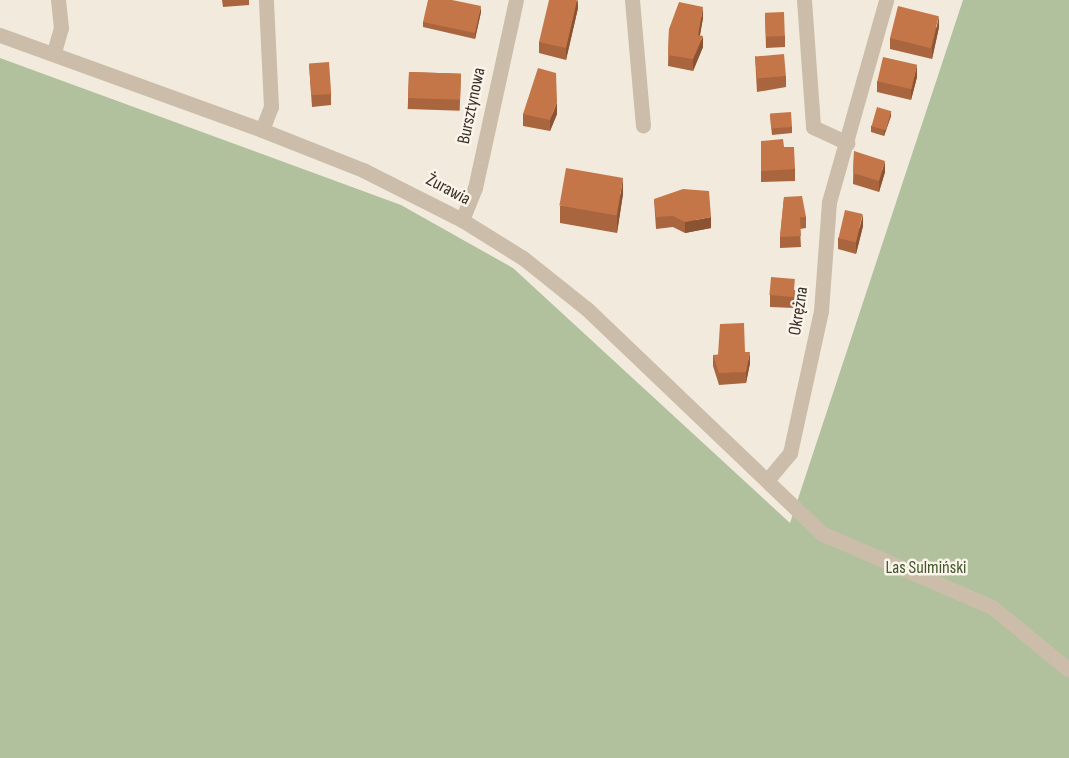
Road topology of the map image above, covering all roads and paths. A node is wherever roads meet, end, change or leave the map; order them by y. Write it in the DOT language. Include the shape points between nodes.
graph roads {
  1 [pos="58,0"];
  2 [pos="266,0"];
  3 [pos="516,0"];
  4 [pos="632,0"];
  5 [pos="804,0"];
  6 [pos="886,0"];
  7 [pos="0,35"];
  8 [pos="54,52"];
  9 [pos="643,126"];
  10 [pos="262,130"];
  11 [pos="847,142"];
  12 [pos="462,219"];
  13 [pos="769,478"];
  14 [pos="1069,670"];
  1 -- 8 [label="street" via="61,28"];
  2 -- 10 [label="street" via="271,107"];
  3 -- 12 [label="street, Bursztynowa" via="475,188"];
  4 -- 9 [label="street"];
  5 -- 11 [label="street" via="813,127"];
  6 -- 11 [label="street, Okrężna"];
  7 -- 8 [label="street, Żurawia"];
  8 -- 10 [label="street, Żurawia"];
  10 -- 12 [label="street, Żurawia" via="372,174"];
  11 -- 13 [label="street, Okrężna" via="829,202 821,311 790,453"];
  12 -- 13 [label="street, Żurawia" via="524,258 587,309"];
  13 -- 14 [label="street, Żurawia" via="821,533 992,607"];
}
